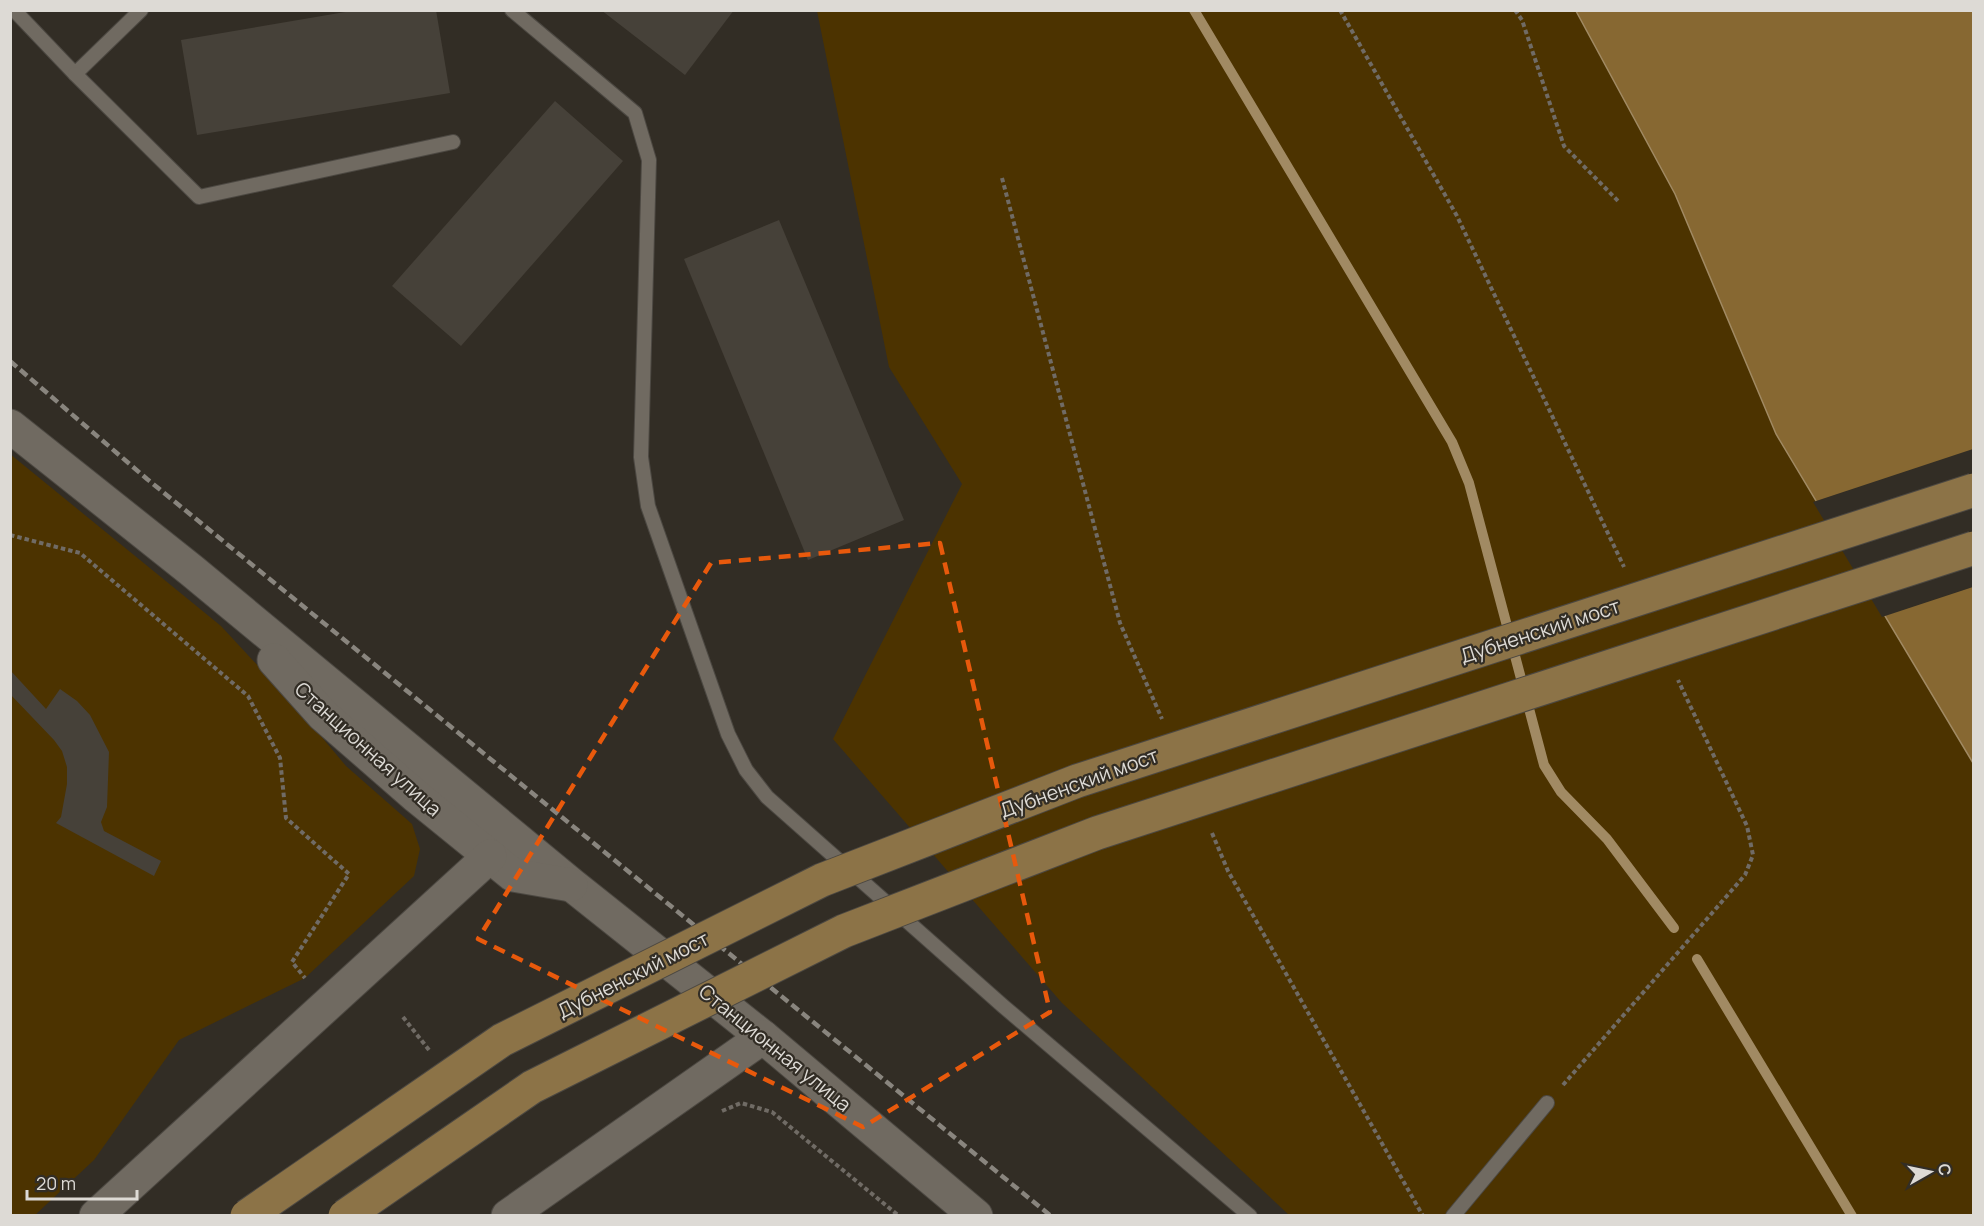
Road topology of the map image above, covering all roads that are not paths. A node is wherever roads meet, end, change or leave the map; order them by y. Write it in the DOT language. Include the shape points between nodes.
graph roads {
  1 [pos="14,10"];
  2 [pos="141,10"];
  3 [pos="512,10"];
  4 [pos="75,74"];
  5 [pos="453,141"];
  6 [pos="10,426"];
  7 [pos="1974,490"];
  8 [pos="1974,548"];
  9 [pos="191,570"];
  10 [pos="490,856"];
  11 [pos="572,885"];
  12 [pos="763,1036"];
  13 [pos="1547,1104"];
  14 [pos="96,1215"];
  15 [pos="247,1215"];
  16 [pos="345,1215"];
  17 [pos="508,1215"];
  18 [pos="976,1215"];
  19 [pos="1250,1215"];
  20 [pos="1453,1215"];
  1 -- 4 [label="lane"];
  2 -- 4 [label="lane"];
  3 -- 19 [label="lane" via="635,113 649,160 641,457 648,506 728,734 746,770 767,797 1003,1006"];
  4 -- 5 [label="lane" via="199,197"];
  6 -- 9 [label="main road, Станционная улица"];
  7 -- 15 [label="main road, Дубненский мост, bridge" via="1077,781 822,880 502,1040"];
  8 -- 16 [label="main road, bridge" via="1097,833 844,931 532,1087"];
  9 -- 10 [label="main road, Станционная улица" via="323,715"];
  9 -- 11 [label="main road, Станционная улица"];
  10 -- 11 [label="main road, Станционная улица" via="513,874"];
  10 -- 14 [label="main road"];
  11 -- 12 [label="main road, Станционная улица"];
  12 -- 17 [label="main road"];
  12 -- 18 [label="main road, Станционная улица"];
  13 -- 20 [label="lane"];
}
